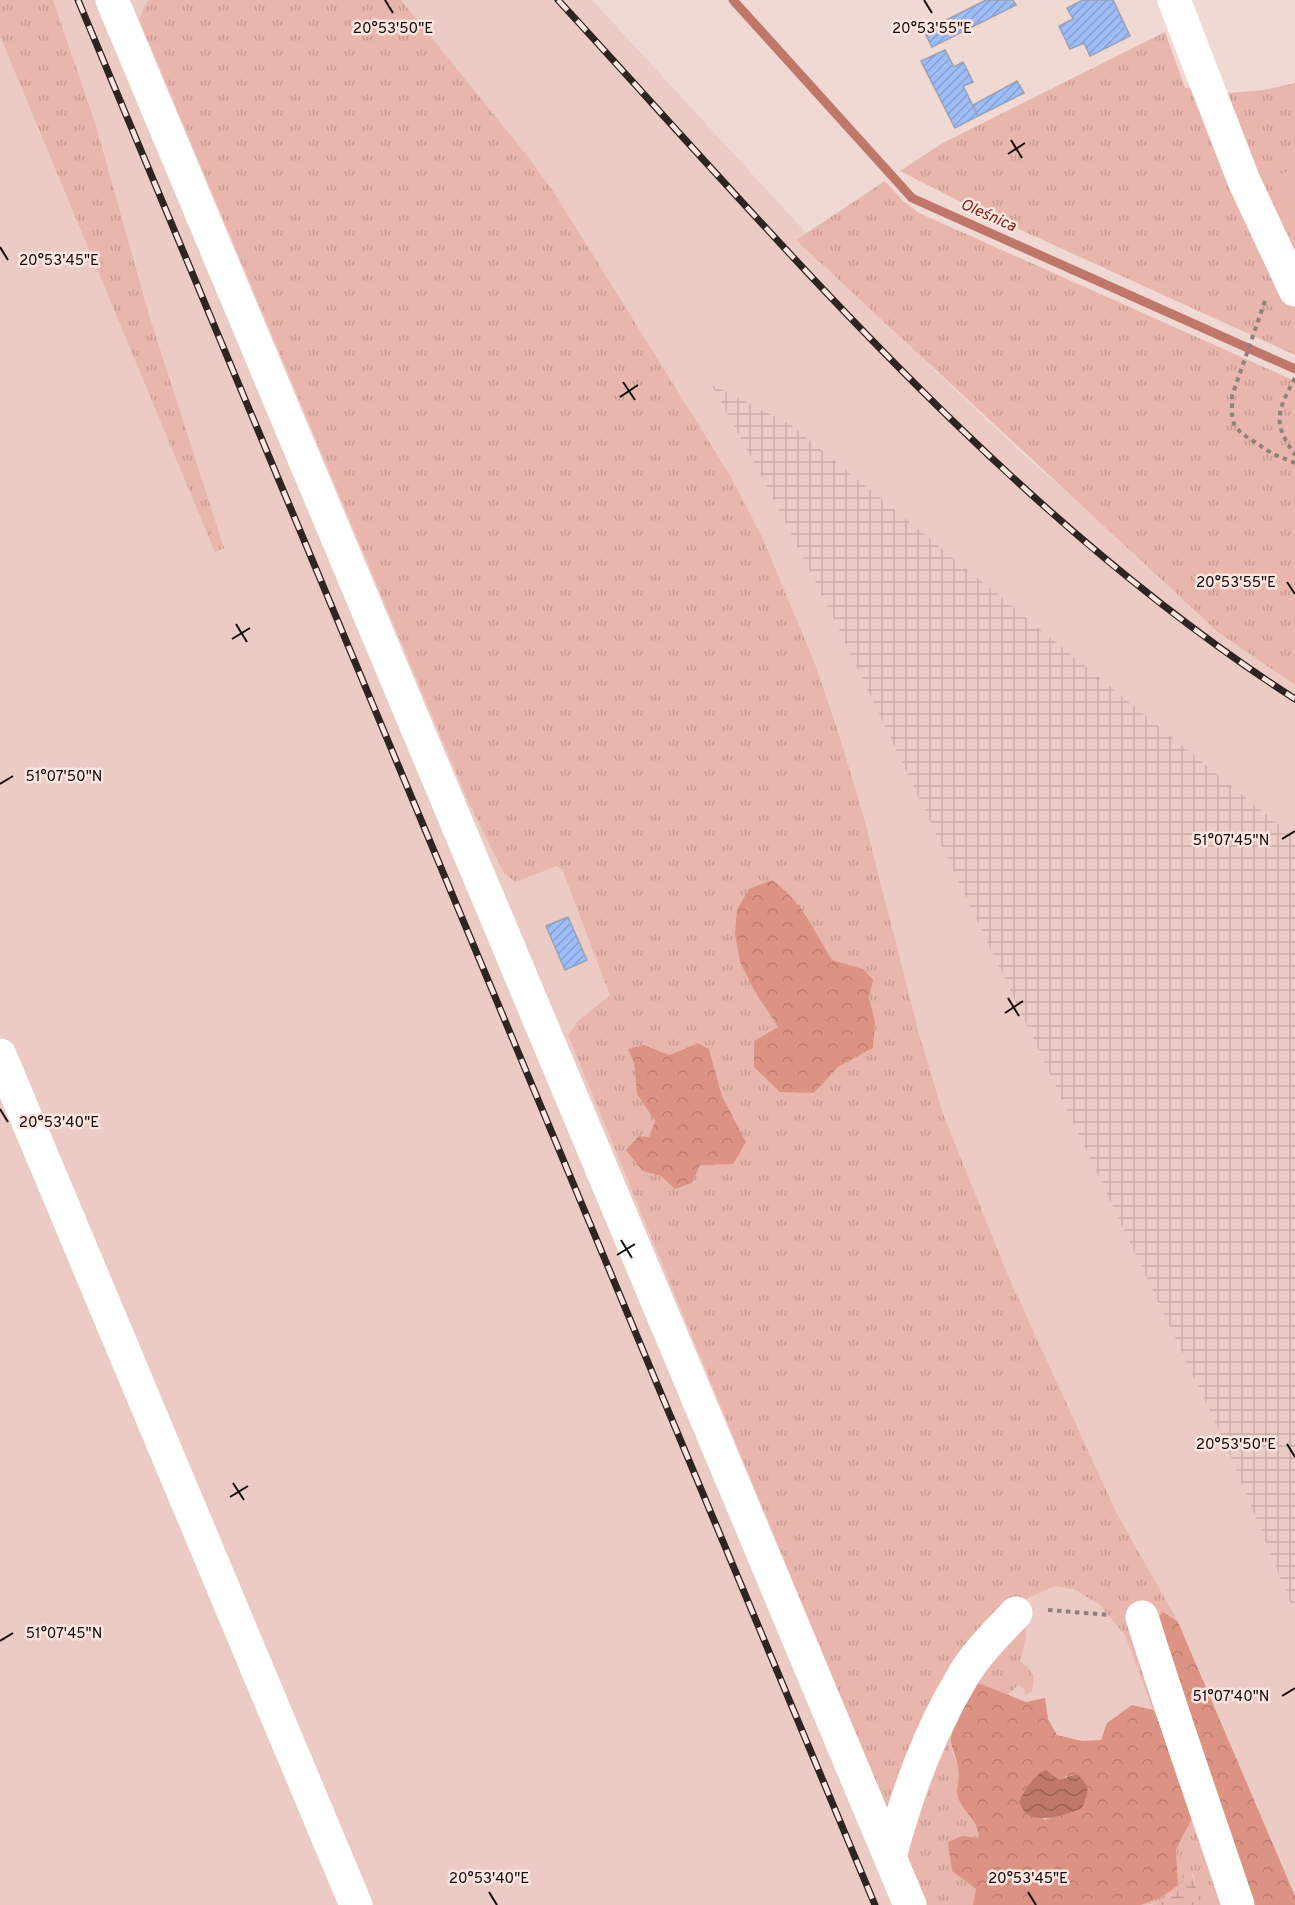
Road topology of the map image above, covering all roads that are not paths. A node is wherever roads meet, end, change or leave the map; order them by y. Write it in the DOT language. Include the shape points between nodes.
graph roads {
  1 [pos="112,0"];
  2 [pos="1174,0"];
  3 [pos="1295,290"];
  4 [pos="0,1055"];
  5 [pos="1016,1613"];
  6 [pos="1142,1617"];
  7 [pos="890,1857"];
  8 [pos="356,1905"];
  9 [pos="910,1905"];
  10 [pos="1238,1905"];
  1 -- 7 [label="street"];
  2 -- 3 [label="street" via="1244,181"];
  4 -- 8 [label="street"];
  5 -- 7 [label="street" via="969,1667 942,1715 920,1762"];
  6 -- 10 [label="street"];
  7 -- 9 [label="street"];
}
